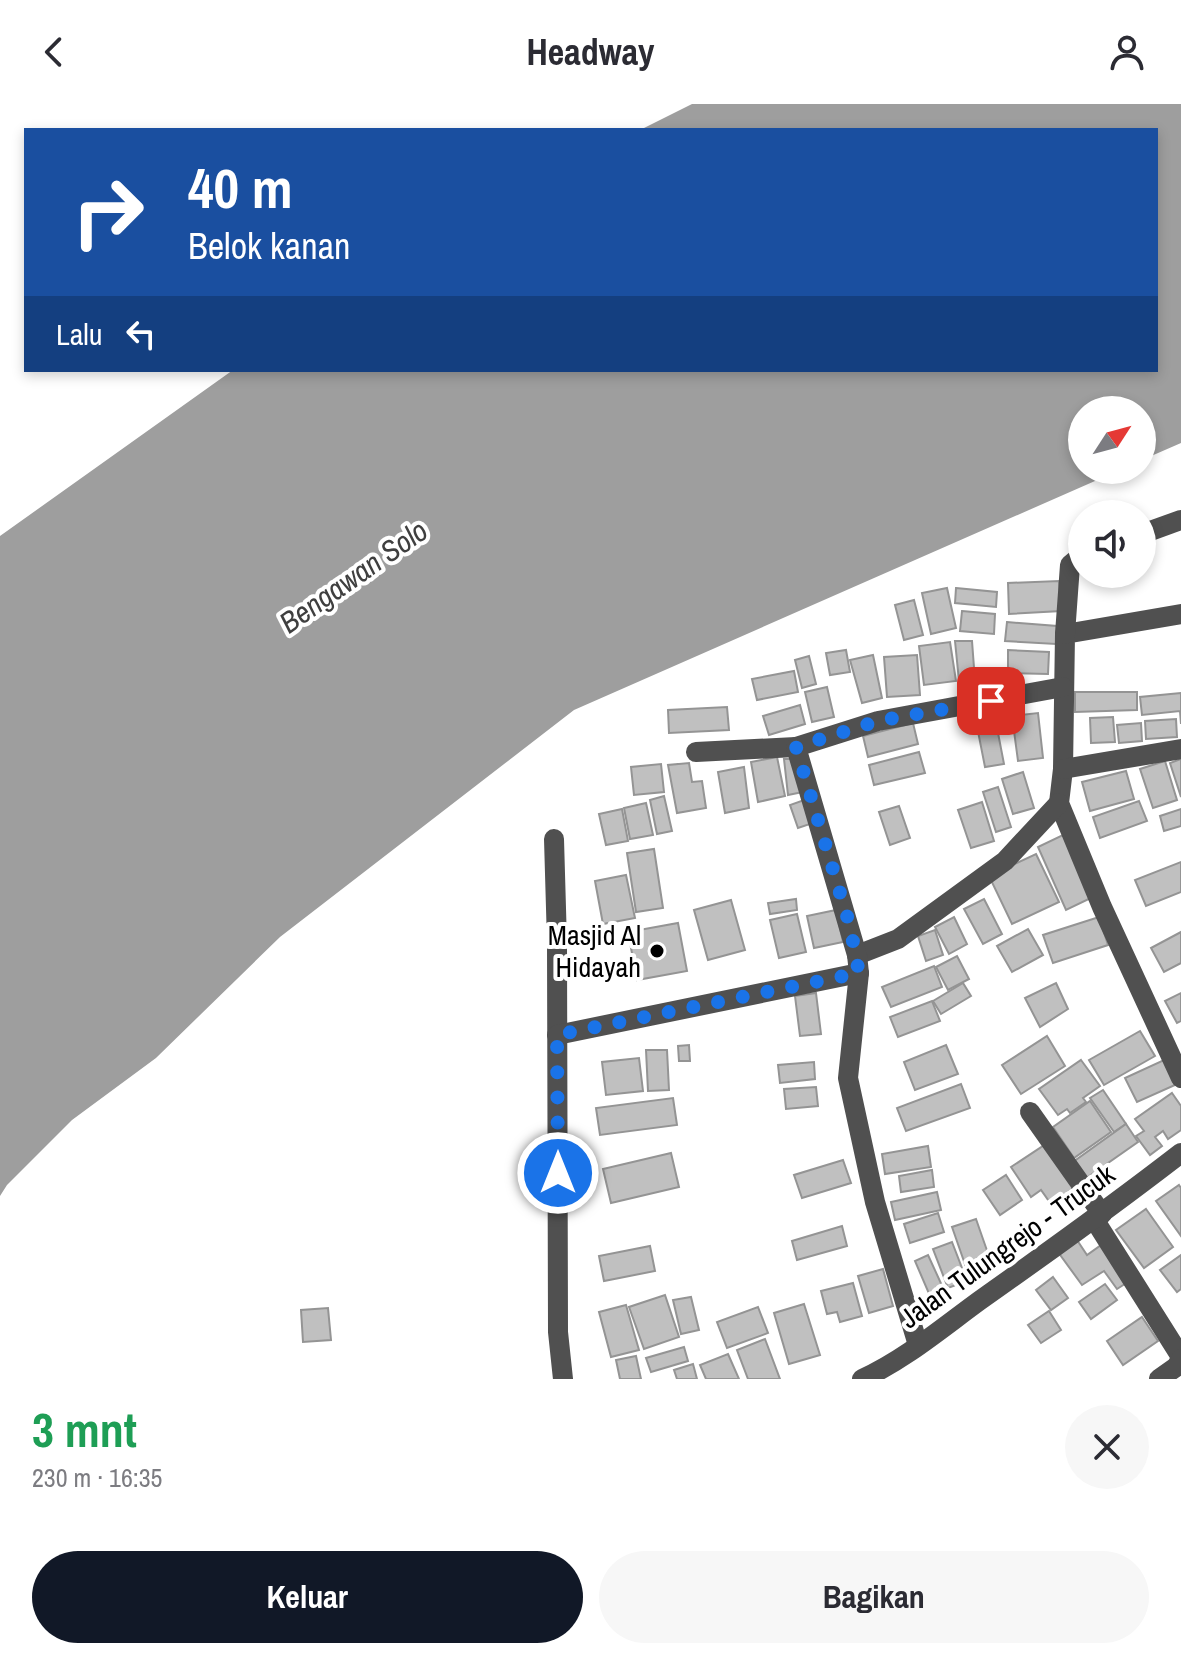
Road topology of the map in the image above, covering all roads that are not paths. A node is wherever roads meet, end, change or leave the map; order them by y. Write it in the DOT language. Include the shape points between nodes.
graph roads {
  1 [pos="1181,520"];
  2 [pos="1156,529"];
  3 [pos="1068,588"];
  4 [pos="1181,614"];
  5 [pos="1065,634"];
  6 [pos="1063,687"];
  7 [pos="796,747"];
  8 [pos="1181,749"];
  9 [pos="696,752"];
  10 [pos="1063,769"];
  11 [pos="1059,803"];
  12 [pos="554,839"];
  13 [pos="858,964"];
  14 [pos="557,1035"];
  15 [pos="1181,1078"];
  16 [pos="1030,1112"];
  17 [pos="1181,1153"];
  18 [pos="1098,1216"];
  19 [pos="918,1345"];
  20 [pos="1181,1358"];
  21 [pos="874,1376"];
  22 [pos="563,1379"];
  23 [pos="1159,1379"];
  1 -- 2 [label="street"];
  3 -- 5 [label="street"];
  4 -- 5 [label="street"];
  5 -- 6 [label="street"];
  6 -- 7 [label="street" via="878,721"];
  6 -- 10 [label="street"];
  7 -- 9 [label="street"];
  7 -- 13 [label="street"];
  8 -- 10 [label="street"];
  10 -- 11 [label="street"];
  11 -- 13 [label="street" via="1005,861"];
  11 -- 15 [label="street"];
  12 -- 14 [label="street"];
  13 -- 14 [label="street"];
  13 -- 19 [label="street" via="848,1078 875,1202"];
  14 -- 22 [label="street" via="558,1332"];
  16 -- 18 [label="street"];
  17 -- 18 [label="street, Jalan Tulungrejo - Trucuk"];
  18 -- 19 [label="street, Jalan Tulungrejo - Trucuk"];
  18 -- 20 [label="street"];
  19 -- 21 [label="street, Jalan Tulungrejo - Trucuk"];
  20 -- 23 [label="street"];
}
